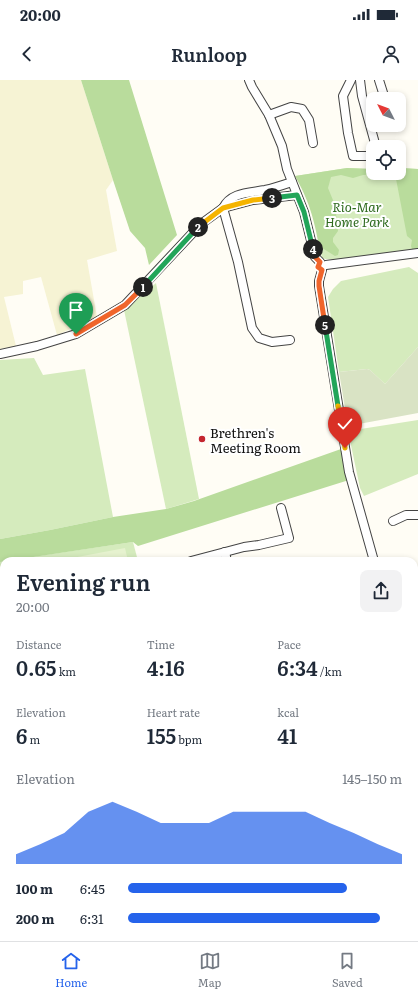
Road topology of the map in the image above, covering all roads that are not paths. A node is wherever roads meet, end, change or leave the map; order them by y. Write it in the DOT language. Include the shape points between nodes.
graph roads {
  1 [pos="249,80"];
  2 [pos="352,80"];
  3 [pos="360,80"];
  4 [pos="379,80"];
  5 [pos="383,92"];
  6 [pos="269,115"];
  7 [pos="374,140"];
  8 [pos="313,143"];
  9 [pos="366,156"];
  10 [pos="292,182"];
  11 [pos="297,195"];
  12 [pos="223,208"];
  13 [pos="418,253"];
  14 [pos="323,266"];
  15 [pos="290,340"];
  16 [pos="0,354"];
  17 [pos="281,508"];
  18 [pos="418,515"];
  19 [pos="393,521"];
  20 [pos="225,552"];
  21 [pos="206,557"];
  22 [pos="226,557"];
  23 [pos="373,557"];
  1 -- 6 [label="street"];
  2 -- 9 [label="street" via="343,96 352,156"];
  3 -- 7 [label="street"];
  4 -- 5 [label="street"];
  6 -- 8 [label="street" via="291,107 302,109 309,120"];
  6 -- 10 [label="street" via="282,146"];
  10 -- 11 [label="street"];
  10 -- 12 [label="street" via="235,196 226,202"];
  11 -- 12 [label="street" via="253,200"];
  11 -- 14 [label="street" via="315,257"];
  12 -- 15 [label="street" via="252,328 260,338 272,342"];
  12 -- 16 [label="street" via="201,224 125,305 76,334"];
  13 -- 14 [label="street"];
  14 -- 23 [label="street" via="319,286 349,472"];
  17 -- 20 [label="street" via="289,538"];
  18 -- 19 [label="street" via="406,515"];
  20 -- 21 [label="street"];
  20 -- 22 [label="street"];
}
